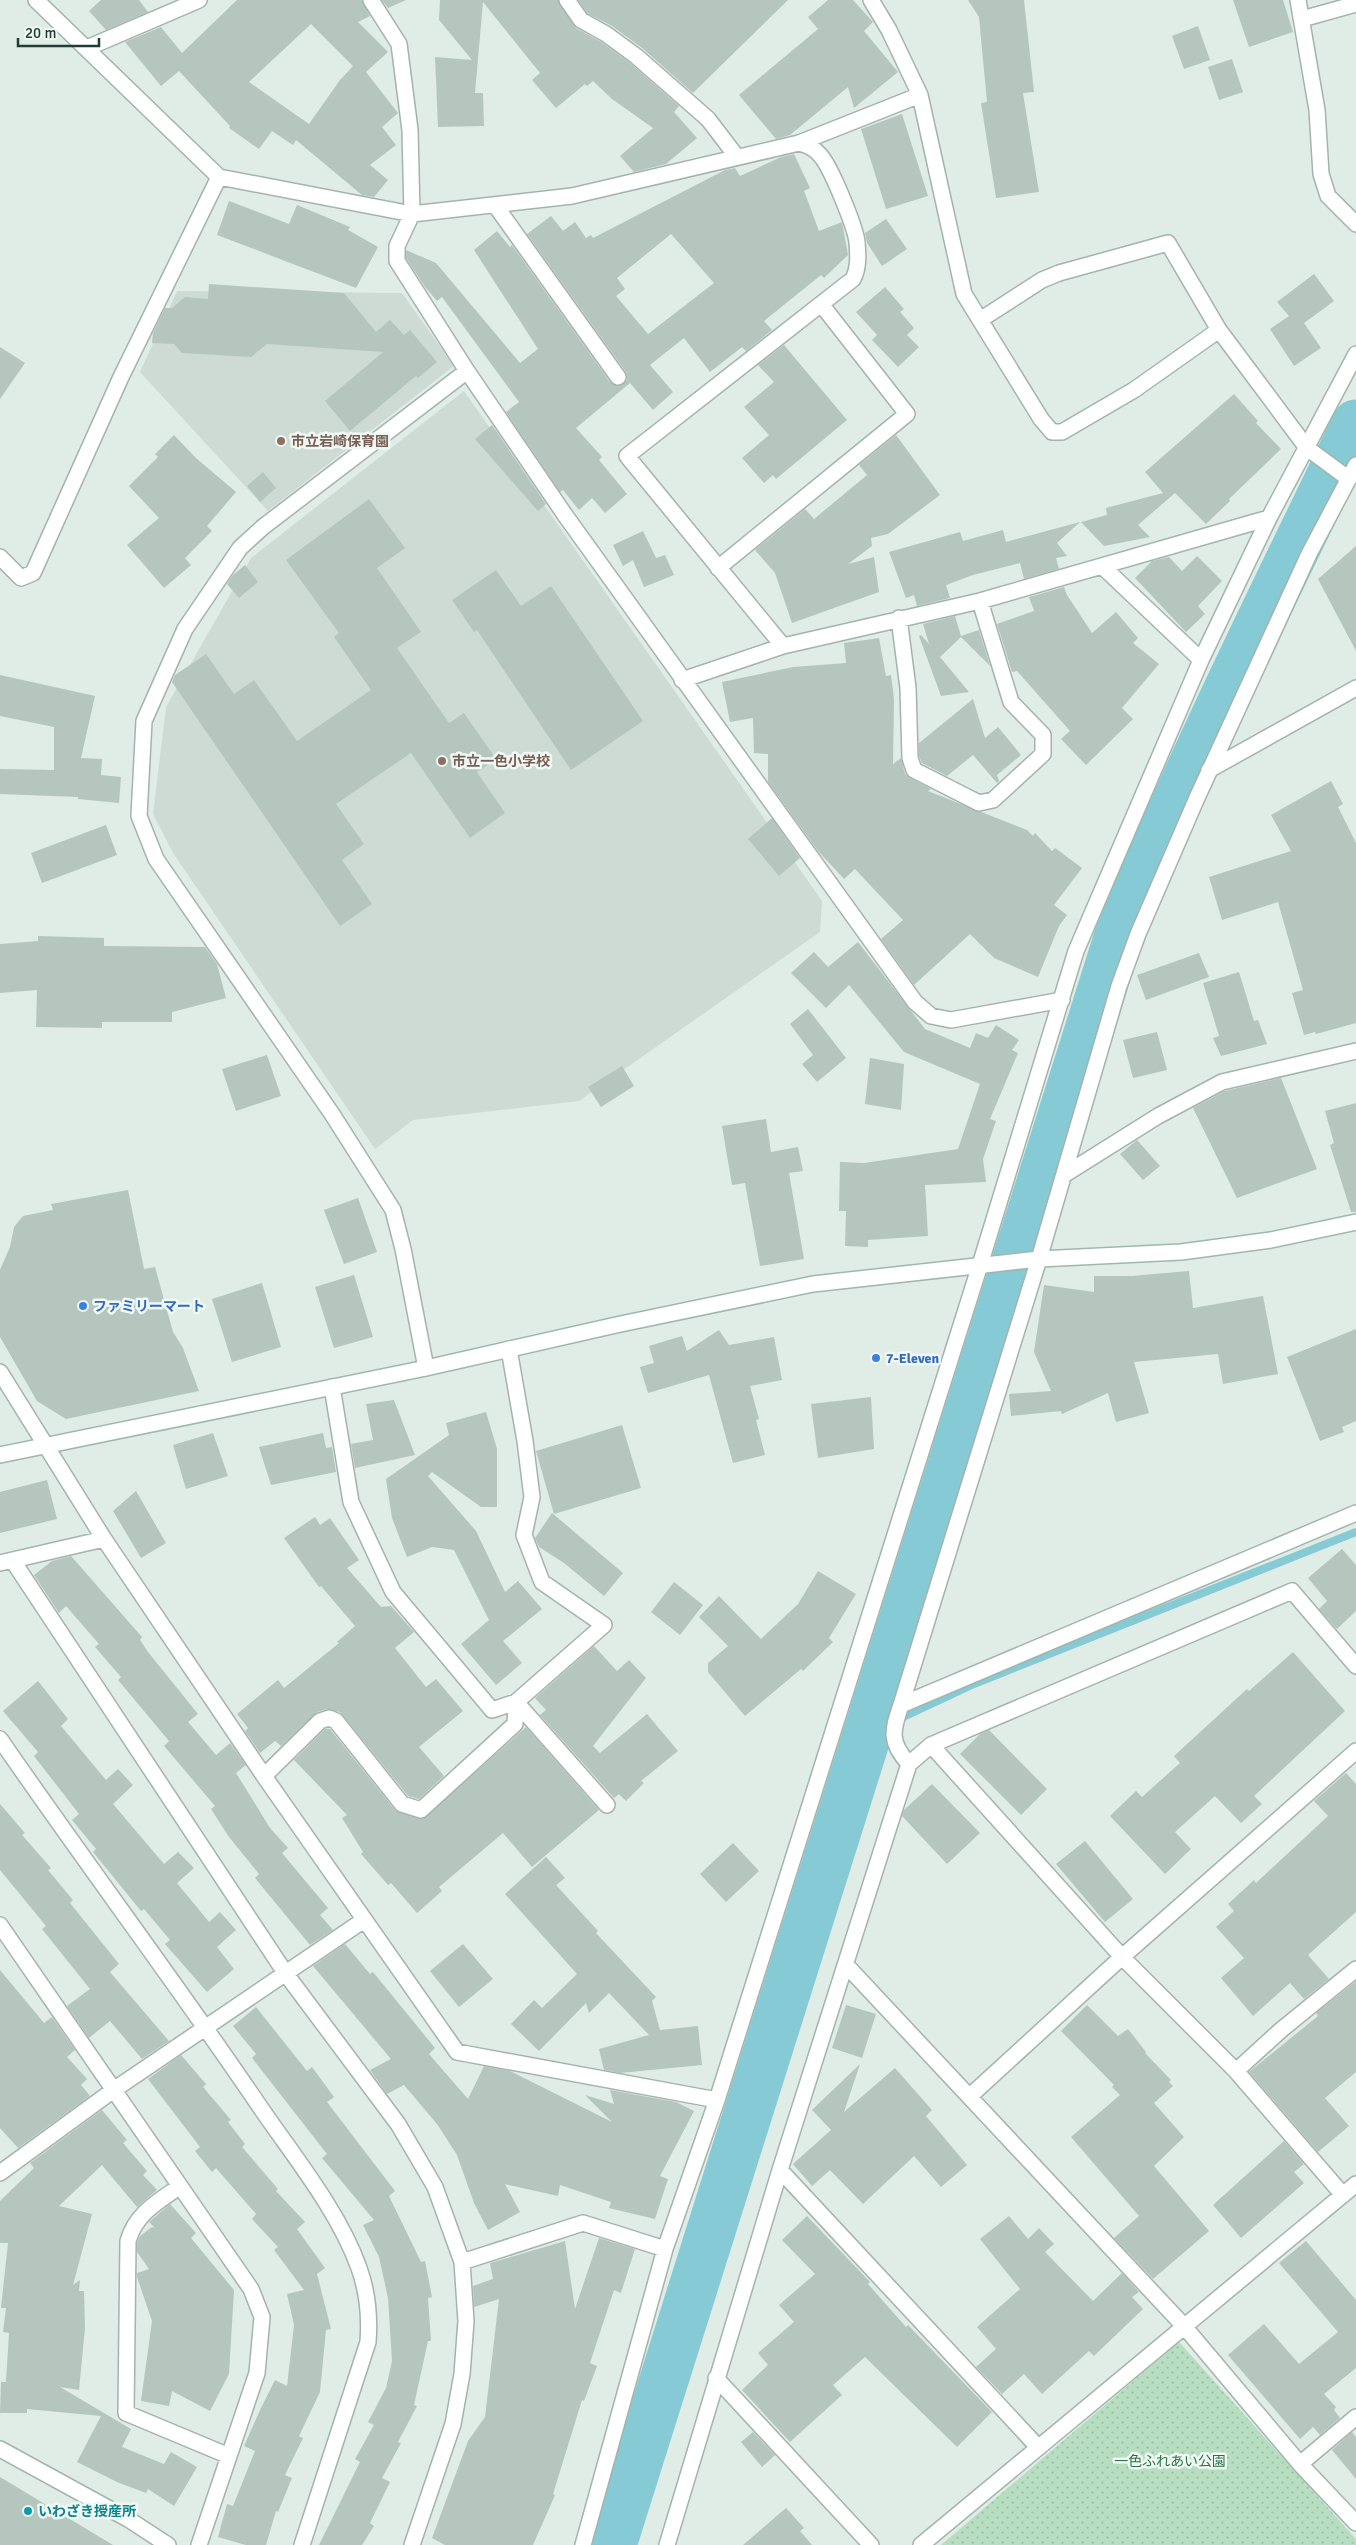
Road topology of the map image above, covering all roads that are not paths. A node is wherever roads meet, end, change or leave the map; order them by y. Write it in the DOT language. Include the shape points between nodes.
graph roads {
  1 [pos="36,0"];
  2 [pos="199,0"];
  3 [pos="371,0"];
  4 [pos="567,0"];
  5 [pos="871,0"];
  6 [pos="1298,0"];
  7 [pos="1356,4"];
  8 [pos="1302,19"];
  9 [pos="87,48"];
  10 [pos="920,95"];
  11 [pos="799,143"];
  12 [pos="737,157"];
  13 [pos="218,177"];
  14 [pos="494,205"];
  15 [pos="412,214"];
  16 [pos="1356,224"];
  17 [pos="821,304"];
  18 [pos="980,320"];
  19 [pos="1220,330"];
  20 [pos="1356,354"];
  21 [pos="467,371"];
  22 [pos="618,376"];
  23 [pos="1307,448"];
  24 [pos="1356,465"];
  25 [pos="1349,479"];
  26 [pos="1269,518"];
  27 [pos="0,557"];
  28 [pos="1102,566"];
  29 [pos="718,568"];
  30 [pos="980,601"];
  31 [pos="899,618"];
  32 [pos="782,646"];
  33 [pos="1201,660"];
  34 [pos="682,680"];
  35 [pos="1356,688"];
  36 [pos="1209,770"];
  37 [pos="1062,1000"];
  38 [pos="1356,1051"];
  39 [pos="1064,1175"];
  40 [pos="1356,1222"];
  41 [pos="1039,1259"];
  42 [pos="980,1265"];
  43 [pos="509,1349"];
  44 [pos="426,1368"];
  45 [pos="0,1372"];
  46 [pos="332,1387"];
  47 [pos="45,1446"];
  48 [pos="0,1455"];
  49 [pos="1356,1514"];
  50 [pos="104,1539"];
  51 [pos="6,1562"];
  52 [pos="1356,1666"];
  53 [pos="516,1702"];
  54 [pos="900,1707"];
  55 [pos="0,1740"];
  56 [pos="931,1745"];
  57 [pos="1356,1752"];
  58 [pos="909,1764"];
  59 [pos="264,1776"];
  60 [pos="607,1805"];
  61 [pos="364,1920"];
  62 [pos="0,1925"];
  63 [pos="1122,1957"];
  64 [pos="846,1965"];
  65 [pos="1356,1969"];
  66 [pos="286,1974"];
  67 [pos="206,2028"];
  68 [pos="1236,2071"];
  69 [pos="115,2090"];
  70 [pos="970,2096"];
  71 [pos="717,2100"];
  72 [pos="780,2170"];
  73 [pos="0,2173"];
  74 [pos="1356,2184"];
  75 [pos="180,2186"];
  76 [pos="1343,2195"];
  77 [pos="665,2249"];
  78 [pos="462,2262"];
  79 [pos="1183,2325"];
  80 [pos="716,2378"];
  81 [pos="1356,2417"];
  82 [pos="1037,2446"];
  83 [pos="0,2449"];
  84 [pos="229,2456"];
  85 [pos="1300,2464"];
  86 [pos="1356,2523"];
  87 [pos="168,2545"];
  88 [pos="199,2545"];
  89 [pos="302,2545"];
  90 [pos="412,2545"];
  91 [pos="583,2545"];
  92 [pos="667,2545"];
  93 [pos="871,2545"];
  94 [pos="921,2545"];
  1 -- 9 [label="street"];
  2 -- 9 [label="street"];
  3 -- 15 [label="street" via="399,44 410,130"];
  4 -- 12 [label="street" via="581,20 636,56 708,120"];
  5 -- 10 [label="street"];
  6 -- 8 [label="street"];
  7 -- 8 [label="street"];
  8 -- 16 [label="street" via="1317,110 1321,174 1328,196"];
  9 -- 13 [label="street"];
  10 -- 11 [label="street"];
  10 -- 18 [label="street" via="964,294"];
  11 -- 12 [label="street"];
  11 -- 17 [label="street" via="821,155 840,192 856,240 857,271 853,279"];
  12 -- 14 [label="street" via="572,196"];
  13 -- 15 [label="street"];
  13 -- 27 [label="street" via="121,377 32,572 21,578"];
  14 -- 15 [label="street"];
  14 -- 22 [label="street"];
  15 -- 21 [label="street" via="397,246 397,261"];
  17 -- 29 [label="street" via="907,414"];
  17 -- 29 [label="street" via="627,456"];
  18 -- 19 [label="street" via="1042,280 1059,273 1168,243"];
  18 -- 19 [label="street" via="1052,432 1062,432 1134,390"];
  19 -- 23 [label="street"];
  20 -- 23 [label="street"];
  21 -- 34 [label="street"];
  21 -- 44 [label="street" via="240,548 185,629 144,721 139,816 156,859 332,1114 393,1210"];
  23 -- 25 [label="street"];
  23 -- 26 [label="street"];
  24 -- 25 [label="street"];
  25 -- 36 [label="street" via="1309,554"];
  26 -- 28 [label="street"];
  26 -- 33 [label="street"];
  28 -- 30 [label="street"];
  28 -- 33 [label="street"];
  29 -- 32 [label="street"];
  30 -- 31 [label="street"];
  30 -- 31 [label="street" via="1010,702 1043,735 1043,754 992,800 979,803 914,770 910,758 908,688"];
  31 -- 32 [label="street"];
  32 -- 34 [label="street"];
  33 -- 37 [label="street" via="1076,951"];
  34 -- 37 [label="street" via="915,1002 930,1016 951,1020"];
  35 -- 36 [label="street"];
  36 -- 39 [label="street" via="1119,986"];
  37 -- 42 [label="street"];
  38 -- 39 [label="street" via="1222,1082 1158,1116"];
  39 -- 41 [label="street"];
  40 -- 41 [label="street" via="1271,1240 1181,1252"];
  41 -- 42 [label="street"];
  41 -- 54 [label="street"];
  42 -- 43 [label="street" via="813,1284"];
  42 -- 71 [label="street"];
  43 -- 44 [label="street"];
  43 -- 53 [label="street" via="532,1497 524,1535 542,1582 604,1625"];
  44 -- 46 [label="street"];
  45 -- 47 [label="street"];
  46 -- 47 [label="street"];
  46 -- 53 [label="street" via="351,1502 394,1592 492,1710"];
  47 -- 48 [label="street"];
  47 -- 50 [label="street"];
  49 -- 54 [label="street"];
  50 -- 51 [label="street"];
  50 -- 59 [label="street"];
  51 -- 66 [label="street"];
  52 -- 56 [label="street" via="1292,1591"];
  53 -- 59 [label="street" via="514,1724 421,1810 402,1804 336,1721 329,1718 320,1721"];
  53 -- 60 [label="street"];
  54 -- 58 [label="street" via="892,1735 900,1755"];
  55 -- 67 [label="street"];
  56 -- 58 [label="street"];
  56 -- 63 [label="street"];
  57 -- 63 [label="street"];
  58 -- 64 [label="street"];
  59 -- 61 [label="street"];
  61 -- 66 [label="street"];
  61 -- 71 [label="street" via="457,2052"];
  62 -- 69 [label="street"];
  63 -- 68 [label="street"];
  63 -- 70 [label="street"];
  64 -- 70 [label="street"];
  64 -- 72 [label="street"];
  65 -- 68 [label="street"];
  66 -- 67 [label="street"];
  66 -- 78 [label="street" via="398,2124 434,2187"];
  67 -- 69 [label="street"];
  67 -- 89 [label="street" via="328,2208 348,2241 367,2293 368,2342"];
  68 -- 76 [label="street"];
  69 -- 73 [label="street"];
  69 -- 75 [label="street"];
  70 -- 79 [label="street"];
  71 -- 77 [label="street"];
  72 -- 80 [label="street"];
  72 -- 82 [label="street"];
  74 -- 76 [label="street"];
  75 -- 84 [label="street" via="251,2289 262,2317 257,2373"];
  75 -- 84 [label="street" via="143,2213 132,2226 128,2241 126,2413"];
  76 -- 79 [label="street"];
  77 -- 78 [label="street" via="583,2223"];
  77 -- 91 [label="street"];
  78 -- 90 [label="street" via="466,2321 462,2374 453,2424"];
  79 -- 82 [label="street"];
  79 -- 85 [label="street"];
  80 -- 92 [label="street"];
  80 -- 93 [label="street"];
  81 -- 85 [label="street"];
  82 -- 94 [label="street"];
  83 -- 87 [label="street" via="128,2519"];
  84 -- 88 [label="street"];
  85 -- 86 [label="street"];
}
